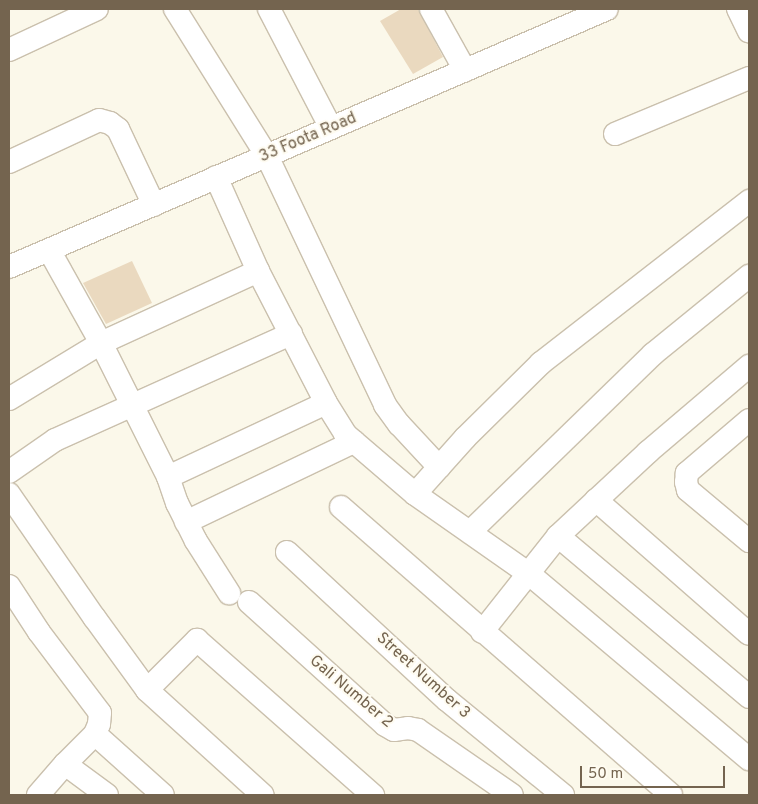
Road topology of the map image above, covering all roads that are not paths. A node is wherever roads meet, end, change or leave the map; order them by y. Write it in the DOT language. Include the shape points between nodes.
graph roads {
  1 [pos="97,9"];
  2 [pos="175,9"];
  3 [pos="269,9"];
  4 [pos="431,9"];
  5 [pos="606,9"];
  6 [pos="738,9"];
  7 [pos="582,13"];
  8 [pos="749,32"];
  9 [pos="9,50"];
  10 [pos="465,70"];
  11 [pos="749,78"];
  12 [pos="331,128"];
  13 [pos="615,134"];
  14 [pos="267,156"];
  15 [pos="9,162"];
  16 [pos="216,177"];
  17 [pos="749,202"];
  18 [pos="154,204"];
  19 [pos="49,250"];
  20 [pos="9,267"];
  21 [pos="258,271"];
  22 [pos="749,276"];
  23 [pos="291,334"];
  24 [pos="101,343"];
  25 [pos="749,366"];
  26 [pos="9,399"];
  27 [pos="326,403"];
  28 [pos="132,404"];
  29 [pos="749,420"];
  30 [pos="354,442"];
  31 [pos="439,467"];
  32 [pos="9,472"];
  33 [pos="168,477"];
  34 [pos="9,494"];
  35 [pos="415,494"];
  36 [pos="596,500"];
  37 [pos="341,507"];
  38 [pos="186,522"];
  39 [pos="470,532"];
  40 [pos="558,536"];
  41 [pos="749,541"];
  42 [pos="287,552"];
  43 [pos="528,574"];
  44 [pos="9,586"];
  45 [pos="482,632"];
  46 [pos="749,634"];
  47 [pos="147,690"];
  48 [pos="749,697"];
  49 [pos="95,734"];
  50 [pos="749,759"];
  51 [pos="65,764"];
  52 [pos="38,795"];
  53 [pos="107,795"];
  54 [pos="162,795"];
  55 [pos="263,795"];
  56 [pos="373,795"];
  57 [pos="512,795"];
  58 [pos="563,795"];
  59 [pos="671,795"];
  1 -- 9 [label="street"];
  2 -- 14 [label="street"];
  3 -- 12 [label="street"];
  4 -- 10 [label="street"];
  5 -- 7 [label="street, 33 Foota Road"];
  6 -- 8 [label="street"];
  7 -- 10 [label="street, 33 Foota Road"];
  10 -- 12 [label="street, 33 Foota Road"];
  11 -- 13 [label="street"];
  12 -- 14 [label="street, 33 Foota Road"];
  14 -- 16 [label="street, 33 Foota Road"];
  14 -- 31 [label="street" via="385,405"];
  15 -- 18 [label="street" via="99,120 118,129"];
  16 -- 18 [label="street, 33 Foota Road"];
  16 -- 21 [label="street"];
  17 -- 31 [label="street" via="541,363"];
  18 -- 19 [label="street, 33 Foota Road"];
  19 -- 20 [label="street, 33 Foota Road"];
  19 -- 24 [label="street, Gali Number 2"];
  21 -- 23 [label="street"];
  21 -- 24 [label="street"];
  22 -- 39 [label="street" via="653,354"];
  23 -- 27 [label="street"];
  23 -- 28 [label="street"];
  24 -- 26 [label="street"];
  24 -- 28 [label="street, Gali Number 2"];
  25 -- 36 [label="street"];
  27 -- 30 [label="street" via="338,425"];
  27 -- 33 [label="street"];
  28 -- 32 [label="street" via="55,440"];
  28 -- 33 [label="street, Gali Number 2"];
  29 -- 41 [label="street" via="687,473 686,482 688,490"];
  30 -- 35 [label="street"];
  30 -- 38 [label="street"];
  31 -- 35 [label="street"];
  33 -- 38 [label="street, Gali Number 2"];
  34 -- 47 [label="street"];
  35 -- 39 [label="street"];
  36 -- 40 [label="street"];
  36 -- 46 [label="street"];
  37 -- 45 [label="street"];
  38 -- 57 [label="street, Gali Number 2" via="207,561 239,598 386,725 394,730 418,730"];
  39 -- 43 [label="street"];
  40 -- 43 [label="street"];
  40 -- 48 [label="street"];
  42 -- 58 [label="street, Street Number 3" via="447,700"];
  43 -- 45 [label="street"];
  43 -- 50 [label="street"];
  44 -- 49 [label="street" via="100,713"];
  45 -- 59 [label="street"];
  47 -- 55 [label="street"];
  47 -- 56 [label="street" via="196,640"];
  49 -- 51 [label="street"];
  49 -- 54 [label="street"];
  51 -- 52 [label="street"];
  51 -- 53 [label="street"];
}
